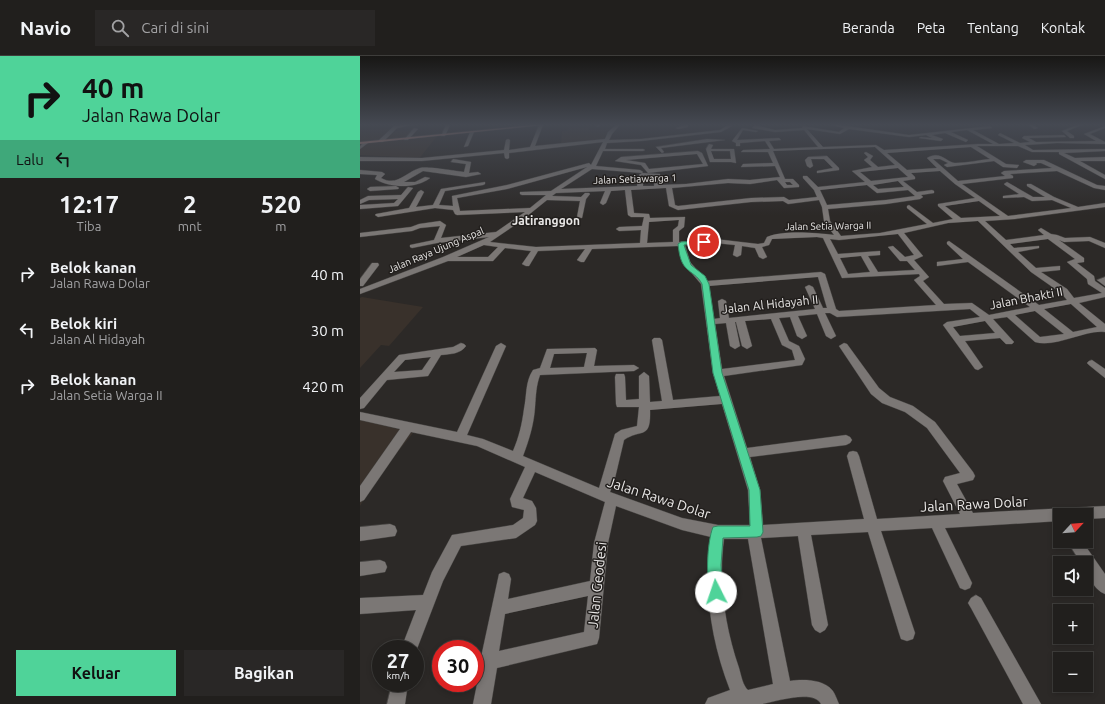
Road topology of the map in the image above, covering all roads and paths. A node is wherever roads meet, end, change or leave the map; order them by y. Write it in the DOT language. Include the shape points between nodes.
graph roads {
  1 [pos="454,155"];
  2 [pos="468,155"];
  3 [pos="608,155"];
  4 [pos="680,155"];
  5 [pos="701,155"];
  6 [pos="711,155"];
  7 [pos="733,155"];
  8 [pos="773,155"];
  9 [pos="869,155"];
  10 [pos="887,155"];
  11 [pos="987,155"];
  12 [pos="1064,155"];
  13 [pos="603,156"];
  14 [pos="452,157"];
  15 [pos="826,157"];
  16 [pos="703,158"];
  17 [pos="360,159"];
  18 [pos="695,159"];
  19 [pos="1105,159"];
  20 [pos="993,160"];
  21 [pos="1072,160"];
  22 [pos="893,161"];
  23 [pos="643,162"];
  24 [pos="870,163"];
  25 [pos="651,164"];
  26 [pos="954,165"];
  27 [pos="593,166"];
  28 [pos="743,166"];
  29 [pos="778,166"];
  30 [pos="810,166"];
  31 [pos="899,166"];
  32 [pos="849,167"];
  33 [pos="1034,167"];
  34 [pos="674,168"];
  35 [pos="876,168"];
  36 [pos="939,168"];
  37 [pos="1058,169"];
  38 [pos="749,170"];
  39 [pos="855,171"];
  40 [pos="360,172"];
  41 [pos="440,172"];
  42 [pos="640,172"];
  43 [pos="819,172"];
  44 [pos="905,172"];
  45 [pos="1004,173"];
  46 [pos="1067,173"];
  47 [pos="466,174"];
  48 [pos="478,174"];
  49 [pos="982,174"];
  50 [pos="678,175"];
  51 [pos="756,175"];
  52 [pos="410,176"];
  53 [pos="805,177"];
  54 [pos="1011,177"];
  55 [pos="1105,177"];
  56 [pos="427,178"];
  57 [pos="900,181"];
  58 [pos="397,183"];
  59 [pos="483,183"];
  60 [pos="957,183"];
  61 [pos="761,184"];
  62 [pos="870,184"];
  63 [pos="1007,184"];
  64 [pos="1029,185"];
  65 [pos="428,187"];
  66 [pos="657,187"];
  67 [pos="669,187"];
  68 [pos="410,188"];
  69 [pos="640,188"];
  70 [pos="909,188"];
  71 [pos="1105,188"];
  72 [pos="370,189"];
  73 [pos="628,189"];
  74 [pos="588,190"];
  75 [pos="608,190"];
  76 [pos="421,192"];
  77 [pos="932,192"];
  78 [pos="522,193"];
  79 [pos="819,193"];
  80 [pos="551,194"];
  81 [pos="916,194"];
  82 [pos="1024,195"];
  83 [pos="404,197"];
  84 [pos="706,197"];
  85 [pos="788,197"];
  86 [pos="1005,197"];
  87 [pos="1052,198"];
  88 [pos="583,199"];
  89 [pos="980,200"];
  90 [pos="360,202"];
  91 [pos="603,203"];
  92 [pos="711,204"];
  93 [pos="1105,205"];
  94 [pos="435,206"];
  95 [pos="374,207"];
  96 [pos="825,207"];
  97 [pos="909,207"];
  98 [pos="1091,207"];
  99 [pos="360,208"];
  100 [pos="455,208"];
  101 [pos="1076,208"];
  102 [pos="411,210"];
  103 [pos="532,210"];
  104 [pos="360,211"];
  105 [pos="1105,214"];
  106 [pos="378,215"];
  107 [pos="580,217"];
  108 [pos="1006,217"];
  109 [pos="979,219"];
  110 [pos="647,220"];
  111 [pos="960,220"];
  112 [pos="932,225"];
  113 [pos="645,228"];
  114 [pos="619,229"];
  115 [pos="1041,230"];
  116 [pos="715,232"];
  117 [pos="900,232"];
  118 [pos="498,234"];
  119 [pos="360,235"];
  120 [pos="826,237"];
  121 [pos="1049,237"];
  122 [pos="839,238"];
  123 [pos="1105,239"];
  124 [pos="1095,240"];
  125 [pos="437,241"];
  126 [pos="715,241"];
  127 [pos="1006,242"];
  128 [pos="483,243"];
  129 [pos="950,243"];
  130 [pos="678,244"];
  131 [pos="739,244"];
  132 [pos="504,245"];
  133 [pos="643,245"];
  134 [pos="412,246"];
  135 [pos="591,246"];
  136 [pos="758,246"];
  137 [pos="1105,246"];
  138 [pos="891,247"];
  139 [pos="1037,247"];
  140 [pos="536,248"];
  141 [pos="1014,250"];
  142 [pos="877,253"];
  143 [pos="863,254"];
  144 [pos="738,255"];
  145 [pos="836,256"];
  146 [pos="763,257"];
  147 [pos="446,259"];
  148 [pos="909,259"];
  149 [pos="581,260"];
  150 [pos="969,260"];
  151 [pos="526,264"];
  152 [pos="940,264"];
  153 [pos="375,265"];
  154 [pos="1057,268"];
  155 [pos="360,269"];
  156 [pos="1034,270"];
  157 [pos="369,271"];
  158 [pos="922,272"];
  159 [pos="874,274"];
  160 [pos="1105,279"];
  161 [pos="720,283"];
  162 [pos="360,284"];
  163 [pos="706,284"];
  164 [pos="1105,284"];
  165 [pos="809,287"];
  166 [pos="360,292"];
  167 [pos="1105,292"];
  168 [pos="1105,295"];
  169 [pos="1072,301"];
  170 [pos="942,307"];
  171 [pos="1036,308"];
  172 [pos="832,310"];
  173 [pos="819,311"];
  174 [pos="793,314"];
  175 [pos="1009,314"];
  176 [pos="774,315"];
  177 [pos="987,318"];
  178 [pos="732,320"];
  179 [pos="711,322"];
  180 [pos="1104,329"];
  181 [pos="1071,335"];
  182 [pos="802,336"];
  183 [pos="831,336"];
  184 [pos="958,339"];
  185 [pos="657,340"];
  186 [pos="461,346"];
  187 [pos="501,346"];
  188 [pos="735,346"];
  189 [pos="747,346"];
  190 [pos="844,346"];
  191 [pos="437,354"];
  192 [pos="1092,363"];
  193 [pos="978,367"];
  194 [pos="634,368"];
  195 [pos="588,370"];
  196 [pos="544,372"];
  197 [pos="718,373"];
  198 [pos="1105,374"];
  199 [pos="644,376"];
  200 [pos="384,377"];
  201 [pos="620,377"];
  202 [pos="726,400"];
  203 [pos="668,403"];
  204 [pos="645,404"];
  205 [pos="360,405"];
  206 [pos="360,416"];
  207 [pos="409,426"];
  208 [pos="460,438"];
  209 [pos="846,440"];
  210 [pos="744,453"];
  211 [pos="853,456"];
  212 [pos="516,459"];
  213 [pos="532,466"];
  214 [pos="360,496"];
  215 [pos="607,497"];
  216 [pos="1105,512"];
  217 [pos="1093,513"];
  218 [pos="1053,517"];
  219 [pos="969,519"];
  220 [pos="935,521"];
  221 [pos="872,525"];
  222 [pos="803,529"];
  223 [pos="390,531"];
  224 [pos="718,532"];
  225 [pos="755,532"];
  226 [pos="360,534"];
  227 [pos="1079,548"];
  228 [pos="380,567"];
  229 [pos="360,569"];
  230 [pos="504,579"];
  231 [pos="965,582"];
  232 [pos="597,587"];
  233 [pos="1105,587"];
  234 [pos="428,602"];
  235 [pos="976,603"];
  236 [pos="360,606"];
  237 [pos="500,608"];
  238 [pos="820,625"];
  239 [pos="907,633"];
  240 [pos="412,640"];
  241 [pos="488,662"];
  242 [pos="783,691"];
  243 [pos="398,692"];
  244 [pos="740,695"];
  245 [pos="396,704"];
  246 [pos="482,704"];
  247 [pos="714,704"];
  248 [pos="830,704"];
  249 [pos="1032,704"];
  1 -- 14 [label="street"];
  2 -- 14 [label="street"];
  3 -- 13 [label="street"];
  4 -- 23 [label="street"];
  5 -- 16 [label="street"];
  6 -- 7 [label="street" via="712,161 734,159"];
  8 -- 29 [label="street, Jalan Setiawarga 1"];
  9 -- 24 [label="street" via="871,157 867,160"];
  10 -- 22 [label="street"];
  11 -- 20 [label="street"];
  12 -- 21 [label="street"];
  13 -- 23 [label="street"];
  13 -- 27 [label="street"];
  14 -- 17 [label="street" via="392,162"];
  14 -- 47 [label="street" via="446,160 469,163"];
  15 -- 30 [label="street" via="810,158"];
  15 -- 43 [label="street" via="837,169"];
  16 -- 18 [label="street"];
  16 -- 34 [label="street" via="705,165"];
  19 -- 21 [label="street"];
  20 -- 26 [label="street"];
  20 -- 33 [label="street" via="1005,166"];
  21 -- 55 [label="street"];
  22 -- 24 [label="street"];
  22 -- 31 [label="street"];
  23 -- 25 [label="street"];
  23 -- 34 [label="street" via="648,171"];
  24 -- 35 [label="street"];
  26 -- 36 [label="street"];
  26 -- 36 [label="street" via="940,157 929,158"];
  27 -- 42 [label="street"];
  27 -- 80 [label="street, Jalan Raya Ujung Aspal"];
  27 -- 100 [label="street" via="585,166 499,191 455,195"];
  28 -- 29 [label="street"];
  29 -- 38 [label="street"];
  29 -- 61 [label="street, Jalan Setiawarga 1" via="784,176 779,180"];
  31 -- 35 [label="street"];
  31 -- 44 [label="street"];
  32 -- 39 [label="street"];
  33 -- 37 [label="street"];
  33 -- 37 [label="street" via="1026,162 1042,161"];
  33 -- 45 [label="street"];
  34 -- 50 [label="street"];
  35 -- 39 [label="street"];
  36 -- 44 [label="street"];
  36 -- 60 [label="street"];
  37 -- 46 [label="street"];
  39 -- 62 [label="street"];
  40 -- 58 [label="street" via="382,174 377,178 379,180"];
  41 -- 47 [label="street"];
  41 -- 52 [label="street" via="422,169"];
  41 -- 56 [label="street"];
  44 -- 57 [label="street" via="913,179"];
  45 -- 49 [label="street"];
  45 -- 54 [label="street"];
  46 -- 54 [label="street"];
  46 -- 71 [label="street" via="1096,187"];
  47 -- 48 [label="street"];
  51 -- 61 [label="street"];
  52 -- 56 [label="street"];
  52 -- 58 [label="street"];
  53 -- 79 [label="street"];
  54 -- 60 [label="street"];
  56 -- 58 [label="street" via="418,184"];
  57 -- 62 [label="street"];
  57 -- 70 [label="street"];
  59 -- 94 [label="street" via="442,190"];
  60 -- 89 [label="street"];
  61 -- 67 [label="street, Jalan Setiawarga 1"];
  62 -- 70 [label="street" via="877,191"];
  62 -- 79 [label="street"];
  63 -- 82 [label="street"];
  64 -- 87 [label="street"];
  65 -- 68 [label="street"];
  66 -- 67 [label="street, Jalan Setiawarga 1"];
  66 -- 69 [label="street, Jalan Setiawarga 1"];
  66 -- 69 [label="street" via="658,175 646,174 642,175"];
  67 -- 92 [label="street" via="674,208"];
  68 -- 72 [label="street"];
  68 -- 83 [label="street"];
  69 -- 73 [label="street, Jalan Setiawarga 1"];
  70 -- 81 [label="street"];
  73 -- 75 [label="street, Jalan Setiawarga 1"];
  73 -- 110 [label="street" via="631,214 647,214"];
  74 -- 75 [label="street, Jalan Setiawarga 1"];
  74 -- 80 [label="street, Jalan Setiawarga 1"];
  74 -- 88 [label="street"];
  75 -- 91 [label="street"];
  76 -- 102 [label="street"];
  77 -- 81 [label="street"];
  78 -- 80 [label="street"];
  79 -- 85 [label="street"];
  79 -- 92 [label="street" via="788,202 751,200"];
  79 -- 96 [label="street"];
  80 -- 88 [label="street"];
  80 -- 103 [label="street, Jalan Raya Ujung Aspal"];
  81 -- 96 [label="street" via="920,197"];
  82 -- 86 [label="street"];
  82 -- 87 [label="street" via="1033,200"];
  83 -- 90 [label="street" via="368,198"];
  83 -- 95 [label="street" via="396,205"];
  84 -- 92 [label="street"];
  87 -- 101 [label="street"];
  88 -- 107 [label="street"];
  89 -- 108 [label="street"];
  89 -- 111 [label="street" via="940,205"];
  93 -- 98 [label="street, Jalan Setia Warga II"];
  94 -- 100 [label="street"];
  94 -- 102 [label="street"];
  95 -- 99 [label="street"];
  95 -- 104 [label="street"];
  96 -- 122 [label="street" via="827,221"];
  97 -- 112 [label="street"];
  98 -- 101 [label="street, Jalan Setia Warga II"];
  98 -- 105 [label="street"];
  100 -- 103 [label="street" via="457,213 462,214"];
  101 -- 108 [label="street, Jalan Setia Warga II"];
  102 -- 106 [label="street"];
  103 -- 118 [label="street, Jalan Raya Ujung Aspal"];
  108 -- 109 [label="street, Jalan Setia Warga II"];
  109 -- 111 [label="street, Jalan Setia Warga II"];
  109 -- 127 [label="street"];
  110 -- 113 [label="street"];
  110 -- 130 [label="street" via="683,220 682,227 676,230"];
  111 -- 112 [label="street, Jalan Setia Warga II"];
  112 -- 117 [label="street, Jalan Setia Warga II"];
  113 -- 114 [label="street"];
  113 -- 133 [label="street"];
  115 -- 121 [label="street"];
  116 -- 126 [label="street"];
  117 -- 122 [label="street, Jalan Setia Warga II"];
  117 -- 148 [label="street" via="919,256"];
  118 -- 125 [label="street"];
  118 -- 128 [label="street, Jalan Raya Ujung Aspal"];
  119 -- 125 [label="street" via="442,223"];
  120 -- 122 [label="street, Jalan Setia Warga II"];
  120 -- 136 [label="street, Jalan Setia Warga II" via="774,236 769,238 767,244"];
  120 -- 145 [label="street"];
  121 -- 124 [label="street" via="1057,236 1064,240"];
  121 -- 127 [label="street"];
  121 -- 167 [label="street" via="1081,260 1071,262"];
  123 -- 124 [label="street"];
  124 -- 137 [label="street"];
  125 -- 134 [label="street"];
  126 -- 130 [label="street"];
  126 -- 131 [label="street"];
  127 -- 141 [label="street"];
  128 -- 132 [label="street"];
  128 -- 147 [label="street, Jalan Raya Ujung Aspal"];
  129 -- 150 [label="street"];
  130 -- 133 [label="street"];
  130 -- 163 [label="street" via="688,266"];
  131 -- 136 [label="street"];
  131 -- 144 [label="street"];
  132 -- 140 [label="street"];
  132 -- 147 [label="street" via="490,259"];
  133 -- 135 [label="street"];
  135 -- 140 [label="street"];
  135 -- 149 [label="street"];
  136 -- 146 [label="street"];
  138 -- 148 [label="street" via="903,259"];
  139 -- 141 [label="street"];
  140 -- 151 [label="street"];
  141 -- 156 [label="street"];
  142 -- 143 [label="street"];
  143 -- 145 [label="street"];
  143 -- 159 [label="street"];
  145 -- 159 [label="street" via="845,276"];
  147 -- 166 [label="street, Jalan Raya Ujung Aspal"];
  148 -- 158 [label="street"];
  150 -- 152 [label="street"];
  150 -- 171 [label="street"];
  153 -- 157 [label="street"];
  154 -- 156 [label="street"];
  155 -- 157 [label="street"];
  156 -- 169 [label="street" via="1064,291"];
  157 -- 162 [label="street"];
  158 -- 159 [label="street"];
  158 -- 170 [label="street" via="926,277 918,280"];
  160 -- 164 [label="street" via="1101,280"];
  161 -- 163 [label="street"];
  161 -- 172 [label="street" via="821,274"];
  161 -- 178 [label="street" via="721,297"];
  163 -- 179 [label="street"];
  165 -- 173 [label="street"];
  168 -- 169 [label="street, Jalan Bhakti II"];
  169 -- 171 [label="street, Jalan Bhakti II"];
  169 -- 180 [label="street"];
  170 -- 172 [label="street, Jalan Bhakti II" via="838,314"];
  170 -- 177 [label="street, Jalan Bhakti II" via="972,306"];
  171 -- 175 [label="street, Jalan Bhakti II"];
  171 -- 181 [label="street"];
  172 -- 173 [label="street, Jalan Al Hidayah II"];
  173 -- 174 [label="street, Jalan Al Hidayah II"];
  173 -- 183 [label="street"];
  174 -- 176 [label="street, Jalan Al Hidayah II"];
  174 -- 182 [label="street"];
  175 -- 177 [label="street, Jalan Bhakti II"];
  175 -- 181 [label="street" via="1038,340"];
  176 -- 178 [label="street, Jalan Al Hidayah II"];
  176 -- 197 [label="street" via="784,342 795,347 799,363"];
  177 -- 184 [label="street" via="947,325"];
  177 -- 184 [label="street" via="1006,339"];
  178 -- 179 [label="street, Jalan Al Hidayah II"];
  178 -- 188 [label="street"];
  178 -- 189 [label="street"];
  179 -- 197 [label="street"];
  180 -- 181 [label="street"];
  184 -- 193 [label="street"];
  185 -- 203 [label="street"];
  186 -- 191 [label="street" via="456,350"];
  187 -- 208 [label="street"];
  190 -- 219 [label="street" via="875,391 886,400 909,409 931,425 969,476 949,481"];
  191 -- 200 [label="street" via="402,358"];
  191 -- 200 [label="street" via="425,373"];
  192 -- 198 [label="street"];
  194 -- 195 [label="street"];
  195 -- 196 [label="street"];
  195 -- 196 [label="street" via="592,350 550,351"];
  196 -- 212 [label="street" via="536,372 531,386 527,425"];
  197 -- 202 [label="street"];
  199 -- 204 [label="street"];
  200 -- 205 [label="street"];
  201 -- 204 [label="street" via="620,404"];
  202 -- 203 [label="street"];
  202 -- 210 [label="street"];
  203 -- 204 [label="street"];
  204 -- 215 [label="street, Jalan Geodesi" via="643,428 619,437"];
  206 -- 207 [label="street, Jalan Rawa Dolar"];
  207 -- 208 [label="street, Jalan Rawa Dolar"];
  207 -- 214 [label="street"];
  208 -- 212 [label="street, Jalan Rawa Dolar" via="479,442"];
  209 -- 210 [label="street"];
  210 -- 225 [label="street" via="754,490"];
  211 -- 221 [label="street"];
  212 -- 213 [label="street, Jalan Rawa Dolar"];
  213 -- 215 [label="street, Jalan Rawa Dolar"];
  213 -- 234 [label="street" via="516,499 517,503 530,508 530,521 516,531 458,540 437,577"];
  215 -- 224 [label="street, Jalan Rawa Dolar" via="682,524"];
  215 -- 232 [label="street, Jalan Geodesi"];
  216 -- 217 [label="street, Jalan Rawa Dolar"];
  218 -- 219 [label="street, Jalan Rawa Dolar"];
  219 -- 220 [label="street, Jalan Rawa Dolar"];
  220 -- 221 [label="street, Jalan Rawa Dolar"];
  220 -- 231 [label="street"];
  221 -- 222 [label="street, Jalan Rawa Dolar"];
  221 -- 239 [label="street"];
  222 -- 225 [label="street, Jalan Rawa Dolar"];
  222 -- 238 [label="street"];
  223 -- 226 [label="street"];
  224 -- 225 [label="street, Jalan Rawa Dolar"];
  224 -- 244 [label="street" via="714,565 717,605 731,672"];
  225 -- 242 [label="street"];
  227 -- 233 [label="street"];
  228 -- 229 [label="street"];
  230 -- 237 [label="street"];
  232 -- 237 [label="street"];
  232 -- 241 [label="street, Jalan Geodesi" via="591,638"];
  234 -- 236 [label="street"];
  234 -- 240 [label="street"];
  235 -- 249 [label="street"];
  237 -- 241 [label="street"];
  241 -- 246 [label="street"];
  242 -- 244 [label="street" via="747,699"];
  242 -- 248 [label="street" via="818,689 827,696"];
  243 -- 245 [label="street"];
  244 -- 247 [label="street"];
}
